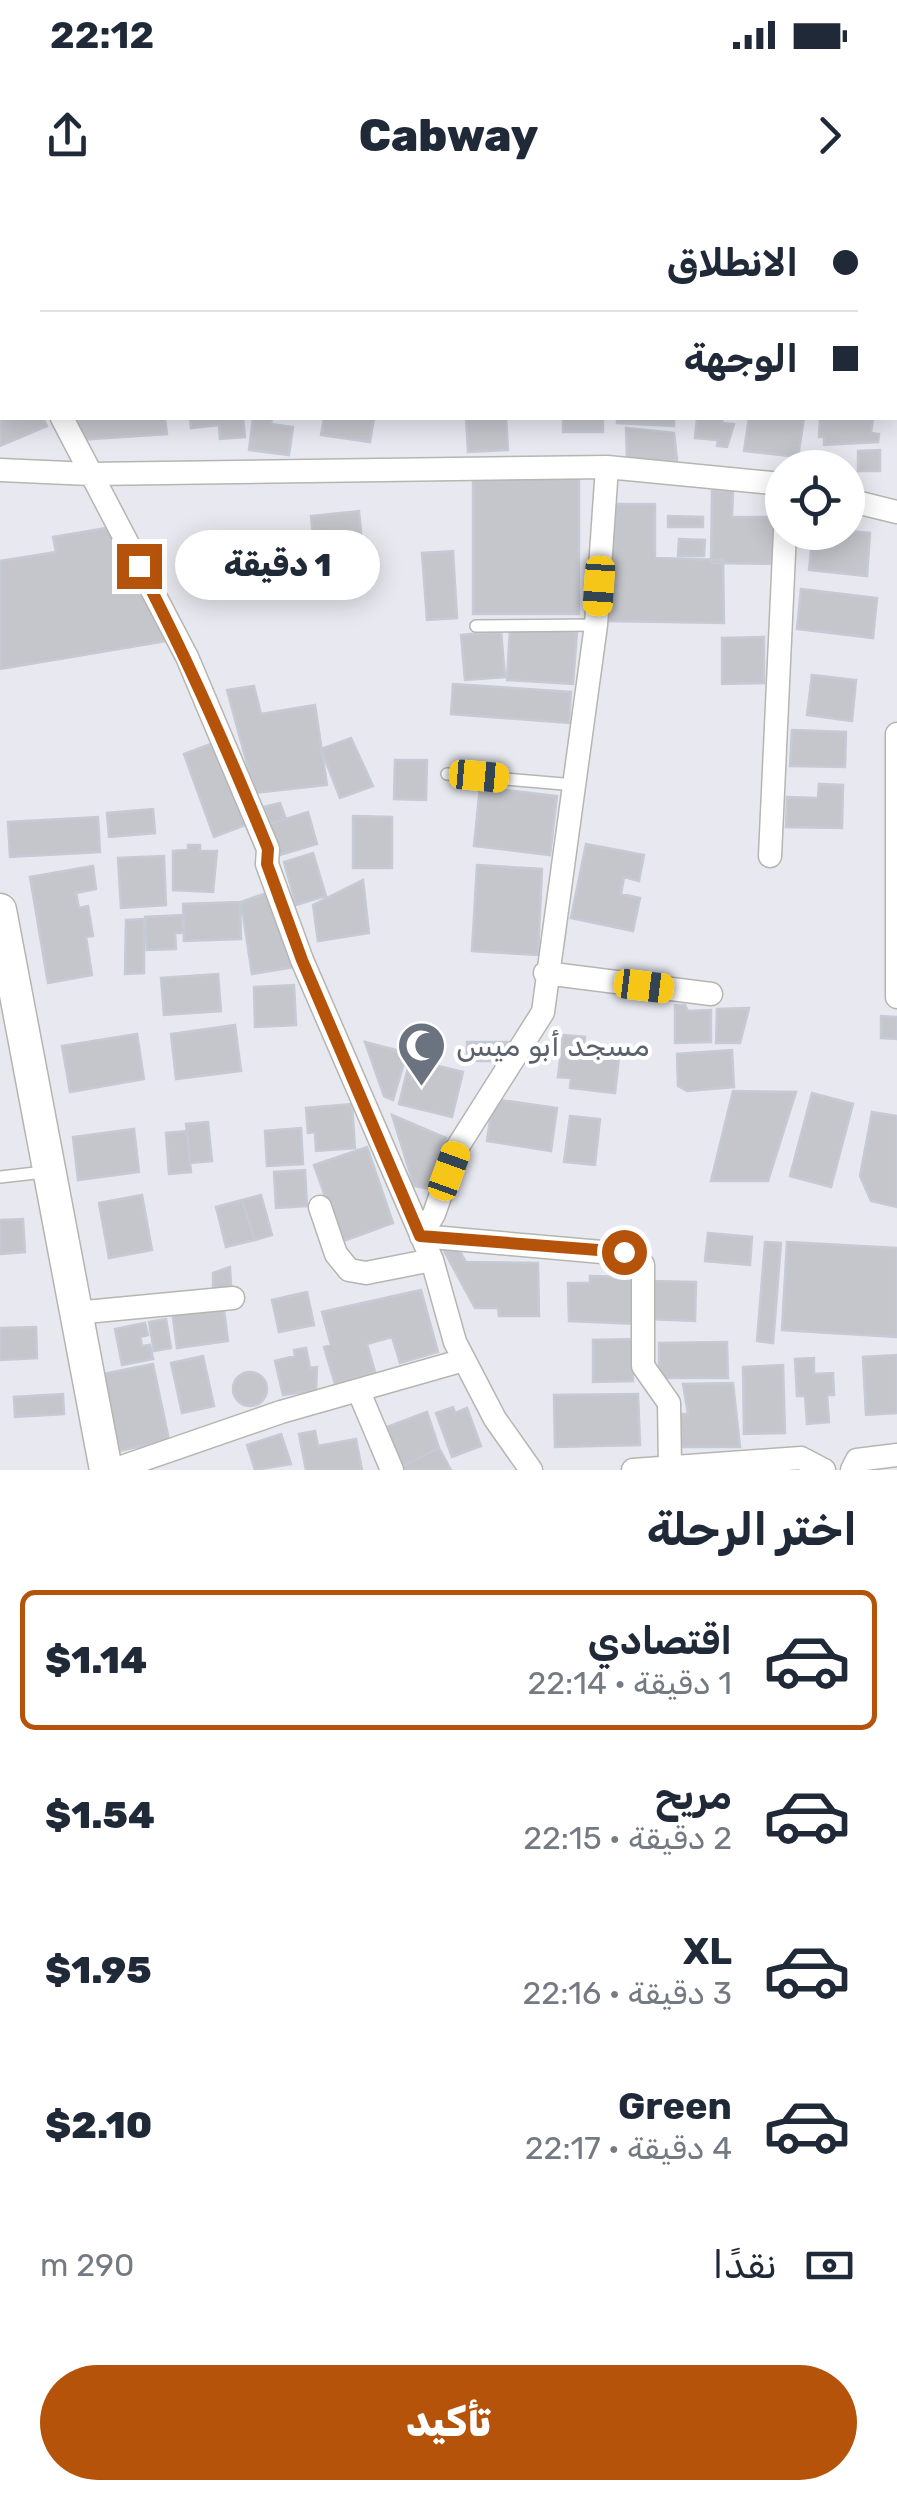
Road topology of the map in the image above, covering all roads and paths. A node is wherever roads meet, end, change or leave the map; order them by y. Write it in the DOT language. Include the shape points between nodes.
graph roads {
  1 [pos="63,420"];
  2 [pos="607,468"];
  3 [pos="0,470"];
  4 [pos="90,474"];
  5 [pos="765,482"];
  6 [pos="865,504"];
  7 [pos="897,512"];
  8 [pos="784,550"];
  9 [pos="476,626"];
  10 [pos="596,626"];
  11 [pos="897,734"];
  12 [pos="448,774"];
  13 [pos="574,786"];
  14 [pos="770,856"];
  15 [pos="0,910"];
  16 [pos="545,973"];
  17 [pos="711,994"];
  18 [pos="897,997"];
  19 [pos="48,1171"];
  20 [pos="0,1177"];
  21 [pos="320,1207"];
  22 [pos="420,1236"];
  23 [pos="432,1260"];
  24 [pos="233,1298"];
  25 [pos="76,1313"];
  26 [pos="464,1360"];
  27 [pos="359,1392"];
  28 [pos="897,1455"];
  29 [pos="670,1466"];
  30 [pos="109,1470"];
  31 [pos="392,1470"];
  32 [pos="531,1470"];
  33 [pos="633,1470"];
  34 [pos="824,1470"];
  35 [pos="852,1470"];
  1 -- 4 [label="street"];
  2 -- 4 [label="street"];
  2 -- 5 [label="street"];
  2 -- 10 [label="street"];
  3 -- 4 [label="street"];
  4 -- 22 [label="street" via="187,657 268,849 267,864 302,960"];
  6 -- 7 [label="street"];
  8 -- 14 [label="street"];
  9 -- 10 [label="lane"];
  10 -- 13 [label="street"];
  11 -- 18 [label="street"];
  12 -- 13 [label="lane"];
  13 -- 16 [label="street"];
  15 -- 19 [label="street"];
  16 -- 17 [label="street"];
  16 -- 22 [label="street" via="544,1012 457,1148"];
  19 -- 20 [label="lane"];
  19 -- 25 [label="street"];
  21 -- 23 [label="street" via="336,1254 349,1270 366,1273"];
  22 -- 23 [label="street"];
  22 -- 29 [label="street" via="636,1255 643,1264 643,1366 670,1403"];
  23 -- 26 [label="street"];
  24 -- 25 [label="street"];
  25 -- 30 [label="street"];
  26 -- 27 [label="street"];
  26 -- 32 [label="street"];
  27 -- 30 [label="street"];
  27 -- 31 [label="street"];
  28 -- 35 [label="street" via="857,1460"];
  29 -- 33 [label="street"];
  29 -- 34 [label="street" via="801,1458"];
}
